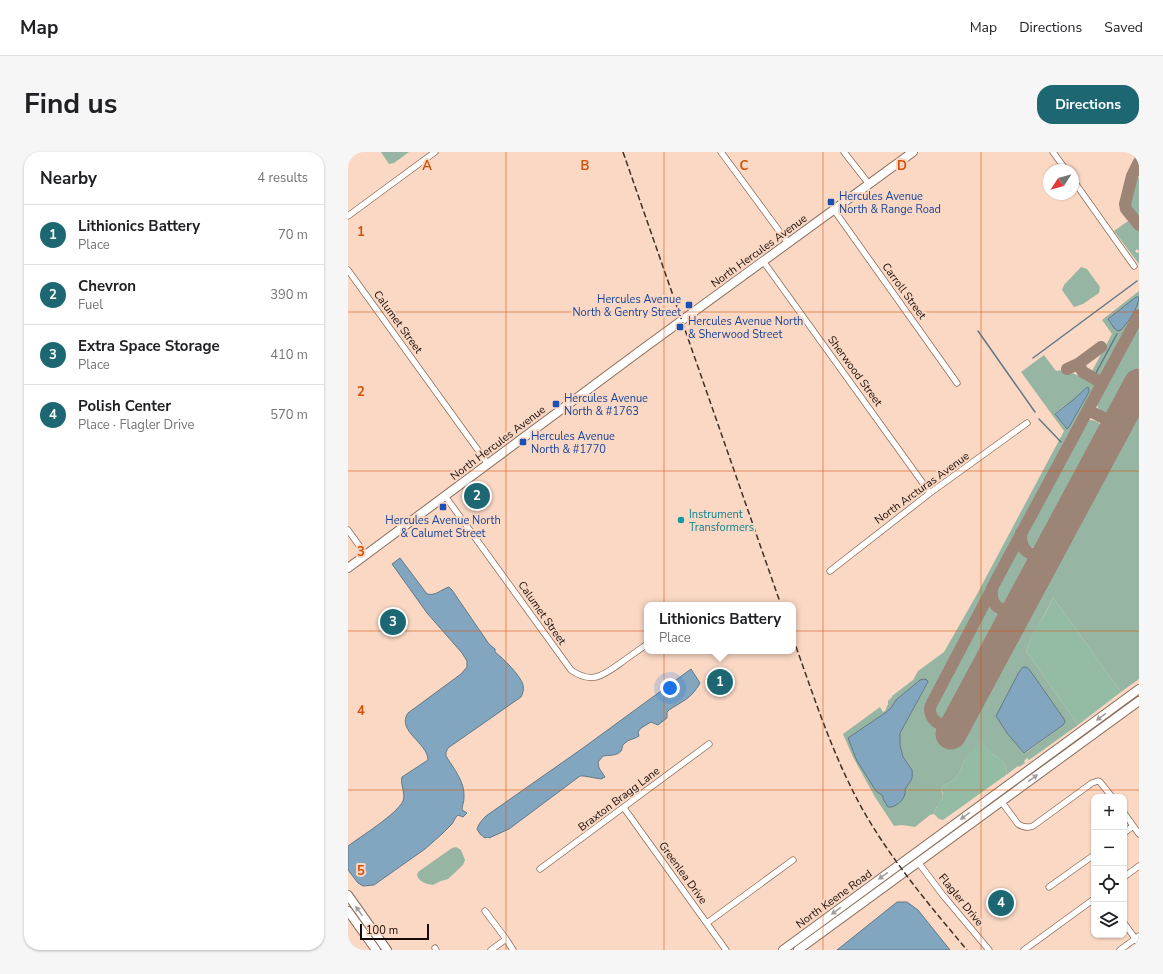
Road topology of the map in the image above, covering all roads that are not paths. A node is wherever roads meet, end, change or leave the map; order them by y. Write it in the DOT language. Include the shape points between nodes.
graph roads {
  1 [pos="435,152"];
  2 [pos="721,152"];
  3 [pos="844,152"];
  4 [pos="913,152"];
  5 [pos="1053,152"];
  6 [pos="1062,164"];
  7 [pos="869,184"];
  8 [pos="1079,188"];
  9 [pos="834,210"];
  10 [pos="348,216"];
  11 [pos="788,243"];
  12 [pos="763,261"];
  13 [pos="1134,266"];
  14 [pos="348,270"];
  15 [pos="957,383"];
  16 [pos="1027,423"];
  17 [pos="488,464"];
  18 [pos="930,493"];
  19 [pos="445,496"];
  20 [pos="348,530"];
  21 [pos="366,555"];
  22 [pos="348,568"];
  23 [pos="830,570"];
  24 [pos="644,646"];
  25 [pos="1136,691"];
  26 [pos="1139,702"];
  27 [pos="709,744"];
  28 [pos="1110,794"];
  29 [pos="1001,800"];
  30 [pos="624,808"];
  31 [pos="1127,817"];
  32 [pos="1133,826"];
  33 [pos="1127,831"];
  34 [pos="1139,834"];
  35 [pos="1091,857"];
  36 [pos="793,860"];
  37 [pos="918,862"];
  38 [pos="1139,866"];
  39 [pos="540,870"];
  40 [pos="1127,875"];
  41 [pos="1049,887"];
  42 [pos="348,896"];
  43 [pos="1091,901"];
  44 [pos="348,911"];
  45 [pos="485,911"];
  46 [pos="707,923"];
  47 [pos="1127,926"];
  48 [pos="506,939"];
  49 [pos="1138,939"];
  50 [pos="376,950"];
  51 [pos="387,950"];
  52 [pos="491,950"];
  53 [pos="513,950"];
  54 [pos="726,950"];
  55 [pos="783,950"];
  56 [pos="798,950"];
  57 [pos="989,950"];
  58 [pos="1024,950"];
  59 [pos="1120,950"];
  1 -- 10 [label="street"];
  2 -- 11 [label="street"];
  3 -- 7 [label="street"];
  4 -- 7 [label="main road, North Hercules Avenue"];
  5 -- 6 [label="street"];
  7 -- 9 [label="main road, North Hercules Avenue"];
  8 -- 13 [label="street"];
  9 -- 11 [label="main road, North Hercules Avenue"];
  9 -- 15 [label="street, Carroll Street"];
  11 -- 12 [label="main road, North Hercules Avenue"];
  12 -- 17 [label="main road, North Hercules Avenue"];
  12 -- 18 [label="street, Sherwood Street"];
  14 -- 17 [label="street, Calumet Street"];
  16 -- 18 [label="street, North Arcturas Avenue"];
  17 -- 19 [label="main road, North Hercules Avenue"];
  18 -- 23 [label="street, North Arcturas Avenue"];
  19 -- 21 [label="main road, North Hercules Avenue"];
  19 -- 24 [label="street, Calumet Street" via="571,670 585,677 599,677"];
  20 -- 21 [label="street"];
  21 -- 22 [label="main road, North Hercules Avenue"];
  25 -- 26 [label="street"];
  25 -- 55 [label="main road, North Keene Road, one-way"];
  29 -- 26 [label="main road, North Keene Road, one-way"];
  27 -- 30 [label="street, Braxton Bragg Lane"];
  28 -- 29 [label="street" via="1098,781 1092,783 1030,827 1018,824"];
  29 -- 37 [label="main road, North Keene Road"];
  30 -- 39 [label="street, Braxton Bragg Lane"];
  30 -- 46 [label="street, Greenlea Drive"];
  31 -- 32 [label="street"];
  32 -- 33 [label="street"];
  32 -- 34 [label="street"];
  35 -- 41 [label="street"];
  36 -- 46 [label="street"];
  37 -- 56 [label="main road, North Keene Road"];
  37 -- 57 [label="street, Flagler Drive"];
  38 -- 40 [label="street"];
  51 -- 42 [label="main road, one-way"];
  43 -- 58 [label="street"];
  44 -- 50 [label="main road"];
  45 -- 48 [label="street"];
  46 -- 54 [label="street, Greenlea Drive"];
  47 -- 49 [label="street"];
  48 -- 52 [label="street"];
  48 -- 53 [label="street"];
  49 -- 59 [label="street"];
}
